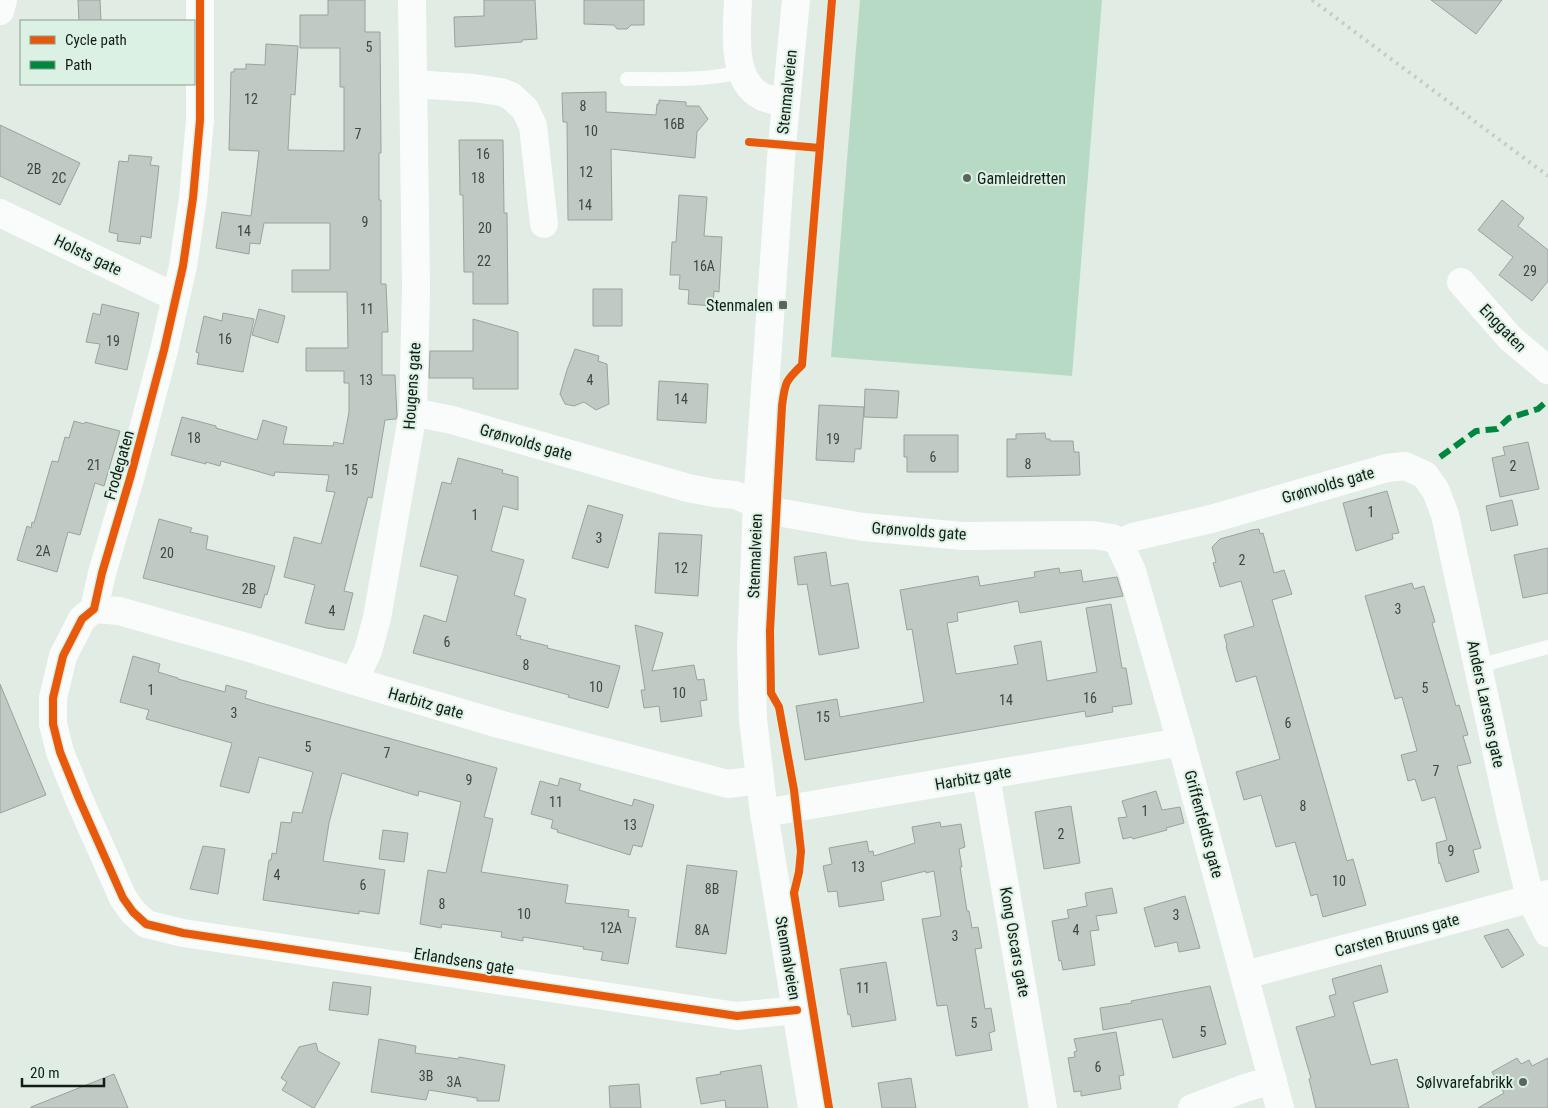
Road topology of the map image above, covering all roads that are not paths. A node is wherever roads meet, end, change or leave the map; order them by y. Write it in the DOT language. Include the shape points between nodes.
graph roads {
  1 [pos="3,0"];
  2 [pos="200,0"];
  3 [pos="412,0"];
  4 [pos="738,0"];
  5 [pos="796,0"];
  6 [pos="0,11"];
  7 [pos="741,72"];
  8 [pos="627,79"];
  9 [pos="412,84"];
  10 [pos="786,103"];
  11 [pos="0,213"];
  12 [pos="544,224"];
  13 [pos="1461,282"];
  14 [pos="175,298"];
  15 [pos="1548,370"];
  16 [pos="413,412"];
  17 [pos="1425,475"];
  18 [pos="757,504"];
  19 [pos="1119,543"];
  20 [pos="94,609"];
  21 [pos="1548,647"];
  22 [pos="1478,670"];
  23 [pos="354,681"];
  24 [pos="1181,742"];
  25 [pos="986,776"];
  26 [pos="760,780"];
  27 [pos="764,813"];
  28 [pos="1539,896"];
  29 [pos="132,912"];
  30 [pos="1548,934"];
  31 [pos="1245,975"];
  32 [pos="797,1010"];
  33 [pos="1273,1080"];
  34 [pos="812,1108"];
  35 [pos="1043,1108"];
  36 [pos="1192,1108"];
  37 [pos="1280,1108"];
  1 -- 6 [label="street"];
  2 -- 14 [label="street, Frodegaten" via="199,130 193,198"];
  3 -- 9 [label="street, Hougens gate"];
  4 -- 7 [label="street" via="737,48"];
  5 -- 10 [label="street, Stenmalveien"];
  7 -- 8 [label="lane" via="722,77"];
  7 -- 10 [label="street" via="752,89 762,96"];
  9 -- 12 [label="street" via="501,92 511,96 525,109 533,126"];
  9 -- 16 [label="street, Hougens gate" via="416,289"];
  10 -- 18 [label="street, Stenmalveien"];
  11 -- 14 [label="street, Holsts gate"];
  13 -- 15 [label="street, Enggaten" via="1510,338"];
  14 -- 20 [label="street, Frodegaten"];
  16 -- 18 [label="street, Grønvolds gate" via="688,488 735,495"];
  16 -- 23 [label="street, Hougens gate" via="377,618 368,651"];
  17 -- 19 [label="street, Grønvolds gate" via="1405,466 1387,468"];
  17 -- 22 [label="street, Anders Larsens gate" via="1446,515"];
  18 -- 19 [label="street, Grønvolds gate" via="777,512 862,527 963,536 1093,535 1112,538"];
  18 -- 26 [label="street, Stenmalveien" via="751,649 753,719"];
  19 -- 24 [label="street, Griffenfeldts gate" via="1132,571"];
  20 -- 23 [label="street, Harbitz gate" via="119,611"];
  20 -- 29 [label="street, Frodegaten" via="82,619 63,656 53,698 53,724 60,752 79,799"];
  21 -- 22 [label="lane" via="1493,662"];
  22 -- 28 [label="street, Anders Larsens gate"];
  23 -- 26 [label="street, Harbitz gate" via="728,784"];
  24 -- 25 [label="street, Harbitz gate"];
  24 -- 31 [label="street, Griffenfeldts gate"];
  25 -- 27 [label="street, Harbitz gate"];
  25 -- 35 [label="street, Kong Oscars gate"];
  26 -- 27 [label="street, Stenmalveien"];
  27 -- 32 [label="street, Stenmalveien"];
  28 -- 30 [label="street, Anders Larsens gate"];
  28 -- 31 [label="street, Carsten Bruuns gate"];
  29 -- 32 [label="street, Erlandsens gate" via="146,924 183,933 737,1016"];
  31 -- 33 [label="street, Griffenfeldts gate"];
  32 -- 34 [label="street, Stenmalveien"];
  33 -- 36 [label="street"];
  33 -- 37 [label="street, Griffenfeldts gate"];
}
